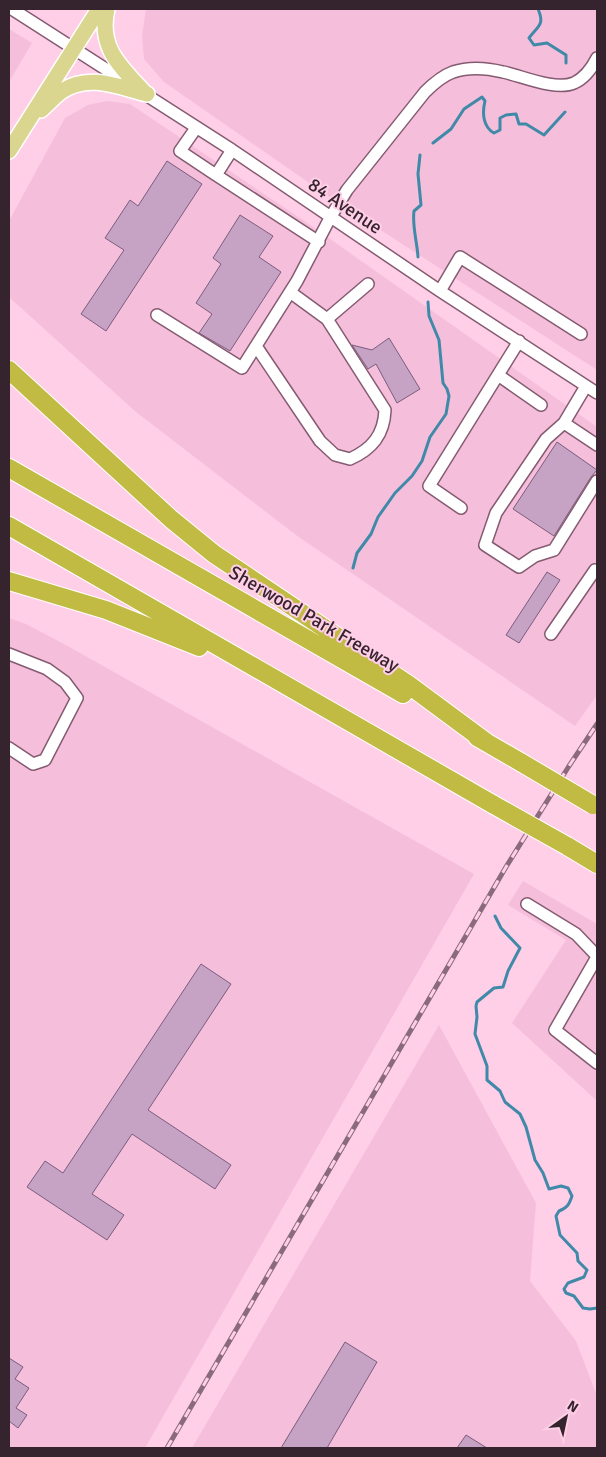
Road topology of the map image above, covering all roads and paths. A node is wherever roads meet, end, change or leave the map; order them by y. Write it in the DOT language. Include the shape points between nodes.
graph roads {
  1 [pos="12,9"];
  2 [pos="99,9"];
  3 [pos="107,9"];
  4 [pos="73,49"];
  5 [pos="597,58"];
  6 [pos="146,94"];
  7 [pos="29,120"];
  8 [pos="196,128"];
  9 [pos="232,150"];
  10 [pos="9,151"];
  11 [pos="216,174"];
  12 [pos="330,218"];
  13 [pos="319,242"];
  14 [pos="368,284"];
  15 [pos="440,291"];
  16 [pos="290,292"];
  17 [pos="157,315"];
  18 [pos="327,319"];
  19 [pos="581,334"];
  20 [pos="519,341"];
  21 [pos="256,346"];
  22 [pos="9,370"];
  23 [pos="498,375"];
  24 [pos="586,386"];
  25 [pos="597,393"];
  26 [pos="541,405"];
  27 [pos="564,422"];
  28 [pos="597,446"];
  29 [pos="9,468"];
  30 [pos="597,481"];
  31 [pos="461,508"];
  32 [pos="9,526"];
  33 [pos="597,572"];
  34 [pos="9,581"];
  35 [pos="550,634"];
  36 [pos="9,654"];
  37 [pos="274,680"];
  38 [pos="486,742"];
  39 [pos="10,753"];
  40 [pos="595,806"];
  41 [pos="597,864"];
  42 [pos="527,904"];
  43 [pos="597,957"];
  44 [pos="597,1063"];
  1 -- 4 [label="street, 84 Avenue"];
  2 -- 4 [label="main road"];
  3 -- 6 [label="main road" via="104,29 110,51"];
  4 -- 6 [label="street, 84 Avenue"];
  4 -- 7 [label="main road"];
  5 -- 12 [label="street" via="582,78 560,85 482,69 452,72 438,80 409,110 347,190"];
  6 -- 7 [label="main road" via="100,82 87,82 62,91"];
  6 -- 8 [label="street, 84 Avenue"];
  7 -- 10 [label="main road"];
  8 -- 9 [label="street, 84 Avenue"];
  8 -- 11 [label="street" via="180,151"];
  9 -- 11 [label="street"];
  9 -- 12 [label="street, 84 Avenue"];
  11 -- 13 [label="street"];
  12 -- 13 [label="street"];
  12 -- 15 [label="street, 84 Avenue"];
  13 -- 16 [label="street"];
  14 -- 18 [label="street"];
  15 -- 19 [label="street" via="460,257"];
  15 -- 20 [label="street, 84 Avenue"];
  16 -- 18 [label="street"];
  16 -- 21 [label="street"];
  17 -- 21 [label="street" via="242,368"];
  18 -- 21 [label="street" via="385,410 378,438 363,453 350,459 335,455 320,441"];
  20 -- 23 [label="street"];
  20 -- 24 [label="street, 84 Avenue"];
  22 -- 38 [label="highway" via="171,519 214,554 409,685"];
  23 -- 26 [label="street"];
  23 -- 31 [label="street" via="429,486"];
  24 -- 25 [label="street, 84 Avenue"];
  24 -- 27 [label="street"];
  27 -- 28 [label="street"];
  27 -- 30 [label="street" via="546,439 496,513 485,545 519,567 535,556 554,550"];
  29 -- 38 [label="highway, Sherwood Park Freeway"];
  32 -- 37 [label="highway"];
  33 -- 35 [label="street" via="594,570"];
  34 -- 37 [label="highway" via="106,610"];
  36 -- 39 [label="street" via="47,669 65,682 77,698 45,760 33,764"];
  37 -- 41 [label="highway, bridge"];
  38 -- 40 [label="highway, Sherwood Park Freeway, bridge"];
  42 -- 43 [label="street" via="576,934"];
  43 -- 44 [label="street" via="555,1030"];
}
